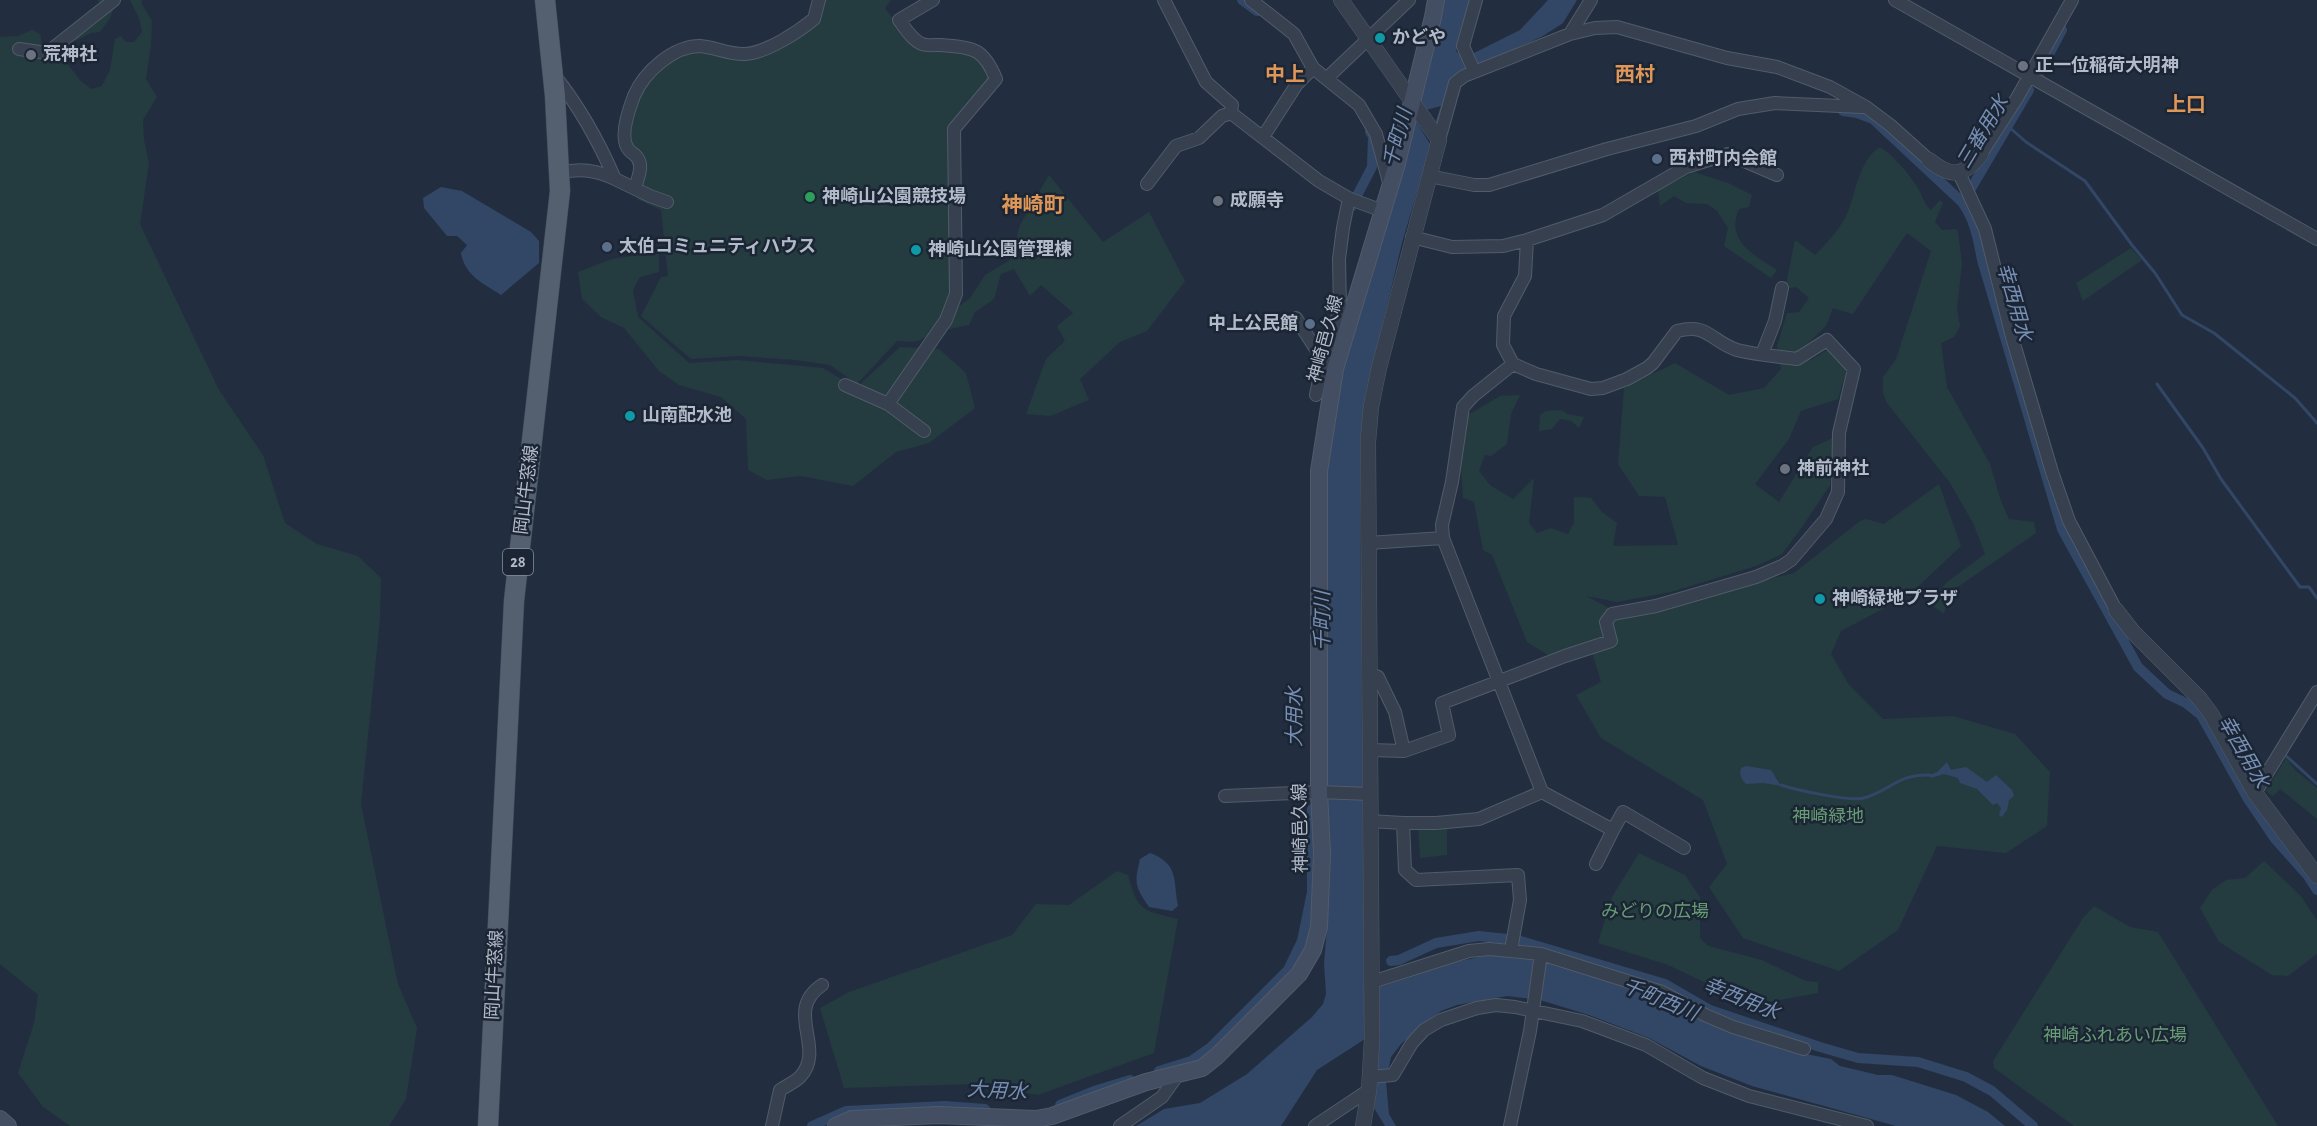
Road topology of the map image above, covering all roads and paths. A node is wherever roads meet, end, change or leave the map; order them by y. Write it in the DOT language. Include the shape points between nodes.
graph roads {
  1 [pos="114,0"];
  2 [pos="545,0"];
  3 [pos="819,0"];
  4 [pos="933,0"];
  5 [pos="1164,0"];
  6 [pos="1251,0"];
  7 [pos="1341,0"];
  8 [pos="1409,0"];
  9 [pos="1436,0"];
  10 [pos="1476,0"];
  11 [pos="1591,0"];
  12 [pos="1895,0"];
  13 [pos="2072,0"];
  14 [pos="1570,34"];
  15 [pos="1368,39"];
  16 [pos="19,49"];
  17 [pos="1472,64"];
  18 [pos="1311,70"];
  19 [pos="552,72"];
  20 [pos="2030,76"];
  21 [pos="1327,78"];
  22 [pos="1414,107"];
  23 [pos="1866,107"];
  24 [pos="1231,113"];
  25 [pos="1436,136"];
  26 [pos="1263,138"];
  27 [pos="1981,154"];
  28 [pos="1929,160"];
  29 [pos="560,173"];
  30 [pos="1959,173"];
  31 [pos="1777,175"];
  32 [pos="1429,176"];
  33 [pos="615,179"];
  34 [pos="1147,184"];
  35 [pos="1390,186"];
  36 [pos="635,188"];
  37 [pos="1349,198"];
  38 [pos="667,201"];
  39 [pos="1383,211"];
  40 [pos="1412,237"];
  41 [pos="2317,239"];
  42 [pos="1527,240"];
  43 [pos="1782,288"];
  44 [pos="1296,318"];
  45 [pos="1762,354"];
  46 [pos="1513,364"];
  47 [pos="1328,366"];
  48 [pos="844,385"];
  49 [pos="1316,395"];
  50 [pos="888,404"];
  51 [pos="924,431"];
  52 [pos="1443,538"];
  53 [pos="1368,543"];
  54 [pos="2116,610"];
  55 [pos="1369,673"];
  56 [pos="1498,681"];
  57 [pos="2317,692"];
  58 [pos="1370,750"];
  59 [pos="1404,751"];
  60 [pos="1542,792"];
  61 [pos="1317,793"];
  62 [pos="2255,793"];
  63 [pos="1368,794"];
  64 [pos="1225,796"];
  65 [pos="1370,821"];
  66 [pos="1403,823"];
  67 [pos="1613,830"];
  68 [pos="1684,848"];
  69 [pos="1596,864"];
  70 [pos="2317,876"];
  71 [pos="1512,943"];
  72 [pos="1541,956"];
  73 [pos="822,985"];
  74 [pos="1372,985"];
  75 [pos="1534,1009"];
  76 [pos="1804,1049"];
  77 [pos="1179,1073"];
  78 [pos="1371,1081"];
  79 [pos="0,1119"];
  80 [pos="8,1126"];
  81 [pos="488,1126"];
  82 [pos="772,1126"];
  83 [pos="836,1126"];
  84 [pos="1120,1126"];
  85 [pos="1315,1126"];
  86 [pos="1363,1126"];
  87 [pos="1510,1126"];
  88 [pos="1867,1126"];
  1 -- 16 [label="street" via="47,53"];
  2 -- 19 [label="main road, 岡山牛窓線 / 28"];
  3 -- 36 [label="street" via="814,19 761,51 744,54 700,46 682,50 643,78 624,137 627,149 641,164"];
  4 -- 50 [label="street" via="899,20 922,44 977,52 989,61 996,79 954,129 956,294 946,320"];
  5 -- 24 [label="street" via="1206,82 1232,105"];
  6 -- 18 [label="street" via="1294,34"];
  7 -- 15 [label="street"];
  8 -- 15 [label="street"];
  9 -- 22 [label="main road, 神崎邑久線"];
  10 -- 17 [label="street" via="1463,46"];
  11 -- 14 [label="street"];
  12 -- 20 [label="street"];
  13 -- 20 [label="street"];
  14 -- 17 [label="street"];
  14 -- 23 [label="street" via="1607,27 1633,30 1777,68 1830,87"];
  15 -- 21 [label="street"];
  15 -- 22 [label="street"];
  17 -- 25 [label="street" via="1455,83"];
  18 -- 21 [label="street"];
  18 -- 26 [label="street" via="1297,84"];
  19 -- 29 [label="main road, 岡山牛窓線 / 28"];
  19 -- 33 [label="street" via="572,98"];
  20 -- 27 [label="street"];
  20 -- 41 [label="street"];
  21 -- 35 [label="street" via="1359,105 1373,126"];
  22 -- 25 [label="street"];
  22 -- 35 [label="main road, 神崎邑久線"];
  23 -- 28 [label="street"];
  23 -- 32 [label="street" via="1775,103 1738,110 1696,126 1490,185"];
  24 -- 26 [label="street"];
  24 -- 34 [label="street" via="1222,116 1199,138 1176,146"];
  25 -- 32 [label="street"];
  26 -- 37 [label="street" via="1319,181"];
  27 -- 30 [label="street" via="1970,168"];
  28 -- 30 [label="street" via="1944,170"];
  29 -- 33 [label="street" via="600,172"];
  29 -- 81 [label="main road, 岡山牛窓線 / 28" via="514,601"];
  30 -- 54 [label="street" via="1985,229 2012,337 2069,521"];
  31 -- 42 [label="street" via="1728,154 1686,167 1603,215"];
  32 -- 40 [label="street"];
  33 -- 36 [label="street"];
  35 -- 39 [label="main road, 神崎邑久線"];
  36 -- 38 [label="street"];
  37 -- 39 [label="street"];
  37 -- 47 [label="street" via="1339,259 1340,309"];
  39 -- 47 [label="main road, 神崎邑久線"];
  40 -- 42 [label="street" via="1452,247 1503,246"];
  40 -- 53 [label="street" via="1371,407"];
  42 -- 46 [label="street" via="1525,276 1504,316 1503,345"];
  43 -- 45 [label="street"];
  44 -- 47 [label="street"];
  45 -- 46 [label="street" via="1736,349 1693,328 1677,331 1647,368 1603,388 1591,389"];
  45 -- 56 [label="street" via="1797,359 1827,340 1854,369 1839,433 1838,492 1826,519 1782,566 1756,578 1612,614 1606,622 1611,641"];
  46 -- 52 [label="street" via="1463,407"];
  47 -- 49 [label="street"];
  47 -- 61 [label="main road, 神崎邑久線" via="1318,471"];
  48 -- 50 [label="street"];
  50 -- 51 [label="street"];
  52 -- 53 [label="street"];
  52 -- 56 [label="street"];
  53 -- 55 [label="street"];
  54 -- 62 [label="street" via="2200,699"];
  55 -- 58 [label="street"];
  55 -- 59 [label="street" via="1378,677 1395,712"];
  56 -- 59 [label="street" via="1442,703 1449,735"];
  56 -- 60 [label="street"];
  57 -- 62 [label="street"];
  58 -- 59 [label="street"];
  58 -- 63 [label="street"];
  60 -- 66 [label="street" via="1479,819"];
  60 -- 67 [label="street"];
  61 -- 63 [label="street"];
  61 -- 64 [label="street"];
  61 -- 77 [label="main road, 神崎邑久線" via="1322,854 1319,927 1313,950 1299,974 1217,1056 1203,1068"];
  62 -- 70 [label="street"];
  63 -- 65 [label="street"];
  65 -- 66 [label="street"];
  65 -- 74 [label="street"];
  66 -- 71 [label="street" via="1405,870 1416,880 1518,875 1520,900"];
  67 -- 68 [label="street" via="1623,812"];
  67 -- 69 [label="street"];
  71 -- 72 [label="street"];
  71 -- 74 [label="street" via="1469,951"];
  72 -- 75 [label="street"];
  72 -- 76 [label="street" via="1662,992 1733,1026"];
  73 -- 82 [label="street" via="807,1000 804,1013 810,1048 807,1064 800,1077 780,1090"];
  74 -- 78 [label="street"];
  75 -- 78 [label="street" via="1496,1005 1441,1020 1412,1042 1393,1075"];
  75 -- 87 [label="street"];
  75 -- 88 [label="street" via="1582,1021 1646,1045 1703,1078 1749,1096"];
  77 -- 83 [label="main road, 神崎邑久線" via="1036,1119 938,1115 852,1119"];
  77 -- 84 [label="street" via="1162,1097"];
  78 -- 85 [label="street"];
  78 -- 86 [label="street"];
  79 -- 80 [label="main road"];
}
